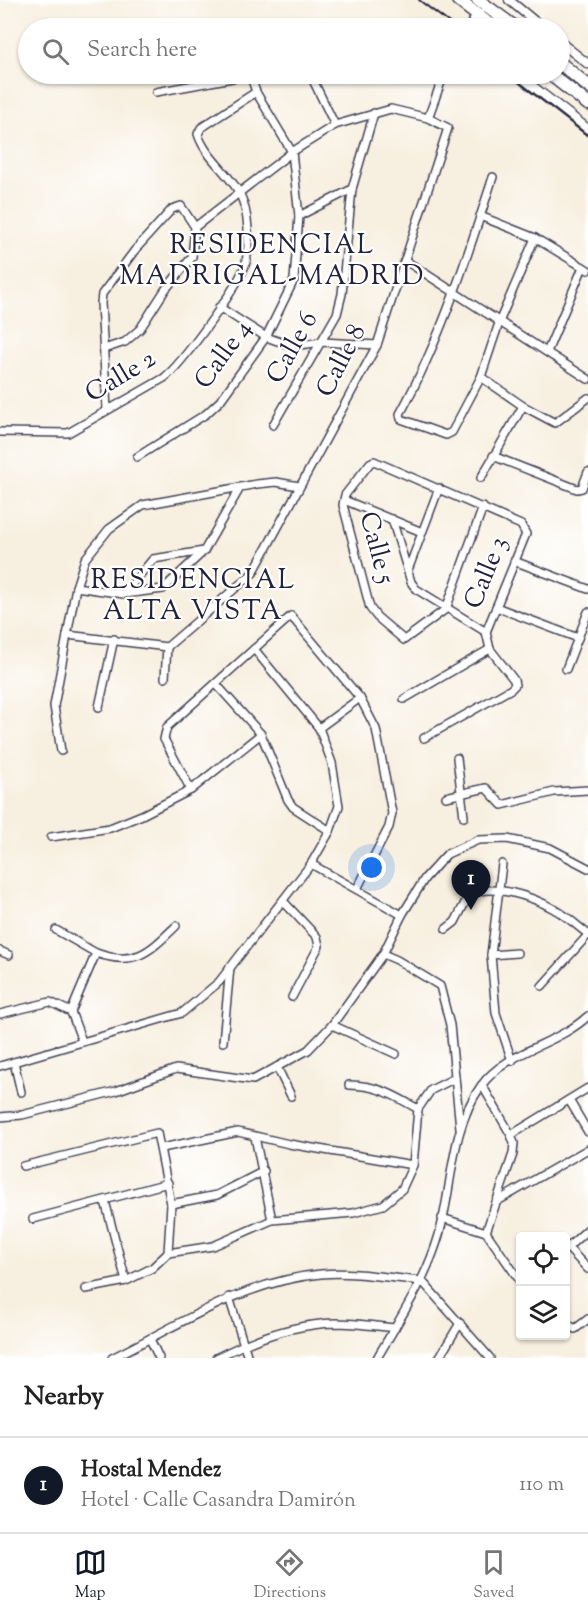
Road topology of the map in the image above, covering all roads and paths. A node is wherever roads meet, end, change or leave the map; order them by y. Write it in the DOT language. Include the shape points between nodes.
graph roads {
  1 [pos="459,0"];
  2 [pos="478,0"];
  3 [pos="509,0"];
  4 [pos="477,15"];
  5 [pos="475,18"];
  6 [pos="481,18"];
  7 [pos="502,18"];
  8 [pos="531,18"];
  9 [pos="570,50"];
  10 [pos="588,64"];
  11 [pos="570,71"];
  12 [pos="585,82"];
  13 [pos="199,84"];
  14 [pos="254,84"];
  15 [pos="315,84"];
  16 [pos="440,84"];
  17 [pos="530,84"];
  18 [pos="563,84"];
  19 [pos="156,92"];
  20 [pos="256,92"];
  21 [pos="588,104"];
  22 [pos="374,113"];
  23 [pos="428,118"];
  24 [pos="335,125"];
  25 [pos="588,129"];
  26 [pos="292,153"];
  27 [pos="493,177"];
  28 [pos="352,189"];
  29 [pos="239,193"];
  30 [pos="299,216"];
  31 [pos="480,216"];
  32 [pos="195,227"];
  33 [pos="535,238"];
  34 [pos="406,261"];
  35 [pos="585,268"];
  36 [pos="455,292"];
  37 [pos="219,307"];
  38 [pos="500,320"];
  39 [pos="266,337"];
  40 [pos="322,342"];
  41 [pos="377,345"];
  42 [pos="104,349"];
  43 [pos="547,352"];
  44 [pos="481,377"];
  45 [pos="588,380"];
  46 [pos="588,398"];
  47 [pos="523,406"];
  48 [pos="107,410"];
  49 [pos="273,425"];
  50 [pos="0,432"];
  51 [pos="493,456"];
  52 [pos="137,457"];
  53 [pos="588,472"];
  54 [pos="481,478"];
  55 [pos="299,486"];
  56 [pos="240,488"];
  57 [pos="438,488"];
  58 [pos="344,500"];
  59 [pos="483,507"];
  60 [pos="392,519"];
  61 [pos="422,532"];
  62 [pos="204,550"];
  63 [pos="514,561"];
  64 [pos="408,570"];
  65 [pos="76,587"];
  66 [pos="588,589"];
  67 [pos="124,594"];
  68 [pos="496,607"];
  69 [pos="446,609"];
  70 [pos="588,612"];
  71 [pos="486,632"];
  72 [pos="67,635"];
  73 [pos="578,638"];
  74 [pos="114,639"];
  75 [pos="167,647"];
  76 [pos="254,649"];
  77 [pos="489,649"];
  78 [pos="566,669"];
  79 [pos="165,678"];
  80 [pos="216,684"];
  81 [pos="360,698"];
  82 [pos="404,699"];
  83 [pos="99,707"];
  84 [pos="319,728"];
  85 [pos="261,734"];
  86 [pos="424,738"];
  87 [pos="61,751"];
  88 [pos="457,758"];
  89 [pos="191,790"];
  90 [pos="588,790"];
  91 [pos="463,795"];
  92 [pos="446,797"];
  93 [pos="464,817"];
  94 [pos="330,831"];
  95 [pos="51,837"];
  96 [pos="311,864"];
  97 [pos="502,864"];
  98 [pos="588,868"];
  99 [pos="357,890"];
  100 [pos="496,891"];
  101 [pos="283,901"];
  102 [pos="402,915"];
  103 [pos="176,926"];
  104 [pos="446,929"];
  105 [pos="56,930"];
  106 [pos="588,934"];
  107 [pos="0,951"];
  108 [pos="96,952"];
  109 [pos="517,953"];
  110 [pos="383,954"];
  111 [pos="9,955"];
  112 [pos="491,955"];
  113 [pos="230,966"];
  114 [pos="542,986"];
  115 [pos="292,997"];
  116 [pos="70,1012"];
  117 [pos="0,1014"];
  118 [pos="588,1016"];
  119 [pos="332,1025"];
  120 [pos="82,1041"];
  121 [pos="223,1042"];
  122 [pos="396,1054"];
  123 [pos="512,1061"];
  124 [pos="14,1062"];
  125 [pos="0,1066"];
  126 [pos="277,1067"];
  127 [pos="455,1078"];
  128 [pos="349,1085"];
  129 [pos="482,1085"];
  130 [pos="588,1088"];
  131 [pos="21,1092"];
  132 [pos="291,1096"];
  133 [pos="569,1100"];
  134 [pos="418,1109"];
  135 [pos="0,1117"];
  136 [pos="460,1130"];
  137 [pos="588,1132"];
  138 [pos="511,1135"];
  139 [pos="255,1137"];
  140 [pos="162,1148"];
  141 [pos="588,1149"];
  142 [pos="413,1165"];
  143 [pos="23,1166"];
  144 [pos="264,1171"];
  145 [pos="168,1183"];
  146 [pos="105,1201"];
  147 [pos="496,1202"];
  148 [pos="171,1204"];
  149 [pos="442,1218"];
  150 [pos="33,1219"];
  151 [pos="272,1220"];
  152 [pos="588,1229"];
  153 [pos="486,1232"];
  154 [pos="570,1246"];
  155 [pos="570,1252"];
  156 [pos="168,1253"];
  157 [pos="588,1269"];
  158 [pos="516,1270"];
  159 [pos="126,1281"];
  160 [pos="422,1281"];
  161 [pos="86,1289"];
  162 [pos="229,1297"];
  163 [pos="588,1319"];
  164 [pos="460,1323"];
  165 [pos="570,1326"];
  166 [pos="395,1328"];
  167 [pos="150,1339"];
  168 [pos="245,1344"];
  169 [pos="112,1358"];
  170 [pos="159,1358"];
  171 [pos="216,1358"];
  172 [pos="248,1358"];
  173 [pos="377,1358"];
  174 [pos="439,1358"];
  175 [pos="490,1358"];
  1 -- 4 [label="highway"];
  2 -- 7 [label="highway"];
  3 -- 8 [label="street"];
  4 -- 5 [label="street"];
  4 -- 6 [label="highway"];
  9 -- 10 [label="street"];
  11 -- 12 [label="highway"];
  13 -- 19 [label="street"];
  14 -- 20 [label="street, Calle 4"];
  15 -- 24 [label="street"];
  16 -- 23 [label="street"];
  17 -- 25 [label="street"];
  18 -- 21 [label="highway"];
  20 -- 26 [label="street, Calle 4"];
  20 -- 29 [label="street, Calle 2" via="201,128 198,134"];
  22 -- 23 [label="street, Calle 8" via="391,109"];
  22 -- 24 [label="street, Calle 8"];
  22 -- 28 [label="street, Calle 6"];
  23 -- 34 [label="street, Calle 8" via="444,124 448,133"];
  24 -- 26 [label="street, Calle 8"];
  26 -- 29 [label="street, Calle 8"];
  26 -- 30 [label="street, Calle 4"];
  27 -- 31 [label="street"];
  28 -- 30 [label="street"];
  28 -- 40 [label="street, Calle 6" via="342,294 337,314"];
  29 -- 32 [label="street, Calle 8"];
  29 -- 37 [label="street, Calle 2" via="248,217 246,262"];
  30 -- 39 [label="street, Calle 4" via="294,280"];
  31 -- 33 [label="street"];
  31 -- 36 [label="street"];
  32 -- 42 [label="street" via="192,257 140,329 126,342"];
  32 -- 42 [label="street" via="177,205 107,286 101,303"];
  33 -- 35 [label="street"];
  33 -- 38 [label="street"];
  34 -- 36 [label="street"];
  34 -- 41 [label="street, Calle 8"];
  35 -- 43 [label="street"];
  36 -- 38 [label="street"];
  36 -- 44 [label="street" via="401,419 449,435"];
  37 -- 39 [label="street"];
  37 -- 48 [label="street, Calle 2" via="172,372"];
  38 -- 43 [label="street"];
  38 -- 44 [label="street"];
  39 -- 40 [label="street" via="292,346"];
  39 -- 52 [label="street, Calle 4" via="220,401"];
  40 -- 41 [label="street"];
  40 -- 49 [label="street, Calle 6"];
  41 -- 55 [label="street, Calle 8"];
  42 -- 48 [label="street"];
  43 -- 45 [label="street"];
  44 -- 47 [label="street"];
  46 -- 47 [label="street" via="555,423"];
  47 -- 51 [label="street"];
  48 -- 50 [label="street, Calle 2" via="60,435"];
  51 -- 53 [label="street" via="577,489 582,488"];
  51 -- 54 [label="street"];
  55 -- 56 [label="street" via="276,482"];
  55 -- 75 [label="street, Calle 8" via="253,573"];
  56 -- 62 [label="street"];
  56 -- 65 [label="street" via="144,505 109,529 85,559"];
  57 -- 58 [label="street, Calle 5" via="372,461"];
  57 -- 59 [label="street"];
  57 -- 61 [label="street"];
  58 -- 60 [label="street"];
  58 -- 69 [label="street, Calle 5" via="370,608 377,617 404,640"];
  59 -- 63 [label="street, Calle 3" via="525,529"];
  59 -- 69 [label="street"];
  60 -- 61 [label="street"];
  60 -- 64 [label="street"];
  61 -- 64 [label="street"];
  62 -- 67 [label="street" via="164,589"];
  62 -- 67 [label="street" via="153,559"];
  63 -- 66 [label="street"];
  63 -- 68 [label="street, Calle 3"];
  64 -- 69 [label="street" via="416,589"];
  65 -- 67 [label="street"];
  65 -- 72 [label="street"];
  68 -- 71 [label="street, Calle 3"];
  68 -- 73 [label="street"];
  69 -- 71 [label="street"];
  70 -- 73 [label="street"];
  71 -- 77 [label="street"];
  72 -- 74 [label="street"];
  72 -- 87 [label="street" via="54,706"];
  73 -- 78 [label="street"];
  74 -- 75 [label="street"];
  74 -- 83 [label="street"];
  75 -- 79 [label="street"];
  76 -- 80 [label="street"];
  76 -- 81 [label="street" via="291,616"];
  76 -- 84 [label="street"];
  77 -- 82 [label="street"];
  77 -- 86 [label="street" via="515,685"];
  80 -- 85 [label="street"];
  80 -- 89 [label="street" via="164,733"];
  81 -- 84 [label="street"];
  81 -- 99 [label="street" via="376,729 392,813"];
  84 -- 94 [label="street" via="339,793"];
  85 -- 89 [label="street"];
  85 -- 94 [label="street" via="288,800"];
  88 -- 91 [label="street"];
  89 -- 95 [label="street" via="120,825"];
  90 -- 91 [label="street" via="554,792 502,805 486,788"];
  91 -- 92 [label="street"];
  91 -- 93 [label="street"];
  94 -- 96 [label="street"];
  96 -- 99 [label="street"];
  96 -- 101 [label="street"];
  97 -- 100 [label="street"];
  98 -- 102 [label="street" via="550,848 507,839 478,840 447,854 425,878"];
  99 -- 102 [label="street"];
  100 -- 104 [label="street" via="469,895 455,922"];
  100 -- 106 [label="street" via="524,896 555,909"];
  100 -- 112 [label="street"];
  101 -- 113 [label="street"];
  101 -- 115 [label="street" via="317,937 320,946"];
  102 -- 110 [label="street"];
  103 -- 108 [label="street" via="153,948 129,959 115,960"];
  105 -- 108 [label="street"];
  106 -- 114 [label="street"];
  107 -- 111 [label="street"];
  108 -- 116 [label="street"];
  109 -- 112 [label="street"];
  110 -- 119 [label="street"];
  110 -- 127 [label="street" via="440,986 450,1025"];
  112 -- 123 [label="street" via="496,1013"];
  113 -- 120 [label="street" via="219,981 182,1012"];
  113 -- 121 [label="street"];
  116 -- 117 [label="street" via="50,1002"];
  116 -- 120 [label="street"];
  118 -- 123 [label="street"];
  119 -- 122 [label="street"];
  119 -- 126 [label="street" via="308,1050"];
  120 -- 124 [label="street"];
  123 -- 129 [label="street"];
  124 -- 125 [label="street"];
  124 -- 131 [label="street"];
  126 -- 132 [label="street"];
  126 -- 135 [label="street" via="253,1080 176,1069 116,1091"];
  127 -- 134 [label="street" via="431,1090"];
  127 -- 136 [label="street"];
  128 -- 134 [label="street" via="388,1091"];
  129 -- 136 [label="street"];
  129 -- 138 [label="street"];
  130 -- 133 [label="street"];
  133 -- 137 [label="street"];
  133 -- 138 [label="street"];
  134 -- 142 [label="street"];
  136 -- 149 [label="street"];
  138 -- 147 [label="street" via="513,1154"];
  139 -- 140 [label="street" via="238,1132"];
  139 -- 142 [label="street"];
  139 -- 144 [label="street"];
  140 -- 143 [label="street" via="157,1133"];
  140 -- 145 [label="street"];
  141 -- 147 [label="street"];
  142 -- 151 [label="street" via="402,1189 382,1205 353,1213"];
  144 -- 148 [label="street" via="217,1196"];
  144 -- 151 [label="street"];
  145 -- 146 [label="street"];
  145 -- 148 [label="street"];
  146 -- 150 [label="street"];
  146 -- 159 [label="street"];
  147 -- 153 [label="street"];
  148 -- 156 [label="street"];
  149 -- 153 [label="street"];
  149 -- 160 [label="street"];
  151 -- 156 [label="street" via="213,1246"];
  152 -- 154 [label="street"];
  153 -- 158 [label="street"];
  155 -- 157 [label="street"];
  156 -- 159 [label="street" via="152,1268"];
  159 -- 161 [label="street"];
  160 -- 162 [label="street" via="323,1274 298,1277"];
  160 -- 164 [label="street"];
  160 -- 166 [label="street"];
  162 -- 167 [label="street"];
  162 -- 168 [label="street"];
  163 -- 165 [label="street" via="574,1329"];
  164 -- 174 [label="street"];
  164 -- 175 [label="street"];
  166 -- 168 [label="street" via="316,1325"];
  166 -- 173 [label="street"];
  167 -- 169 [label="street"];
  167 -- 170 [label="street"];
  168 -- 171 [label="street"];
  168 -- 172 [label="street"];
}
